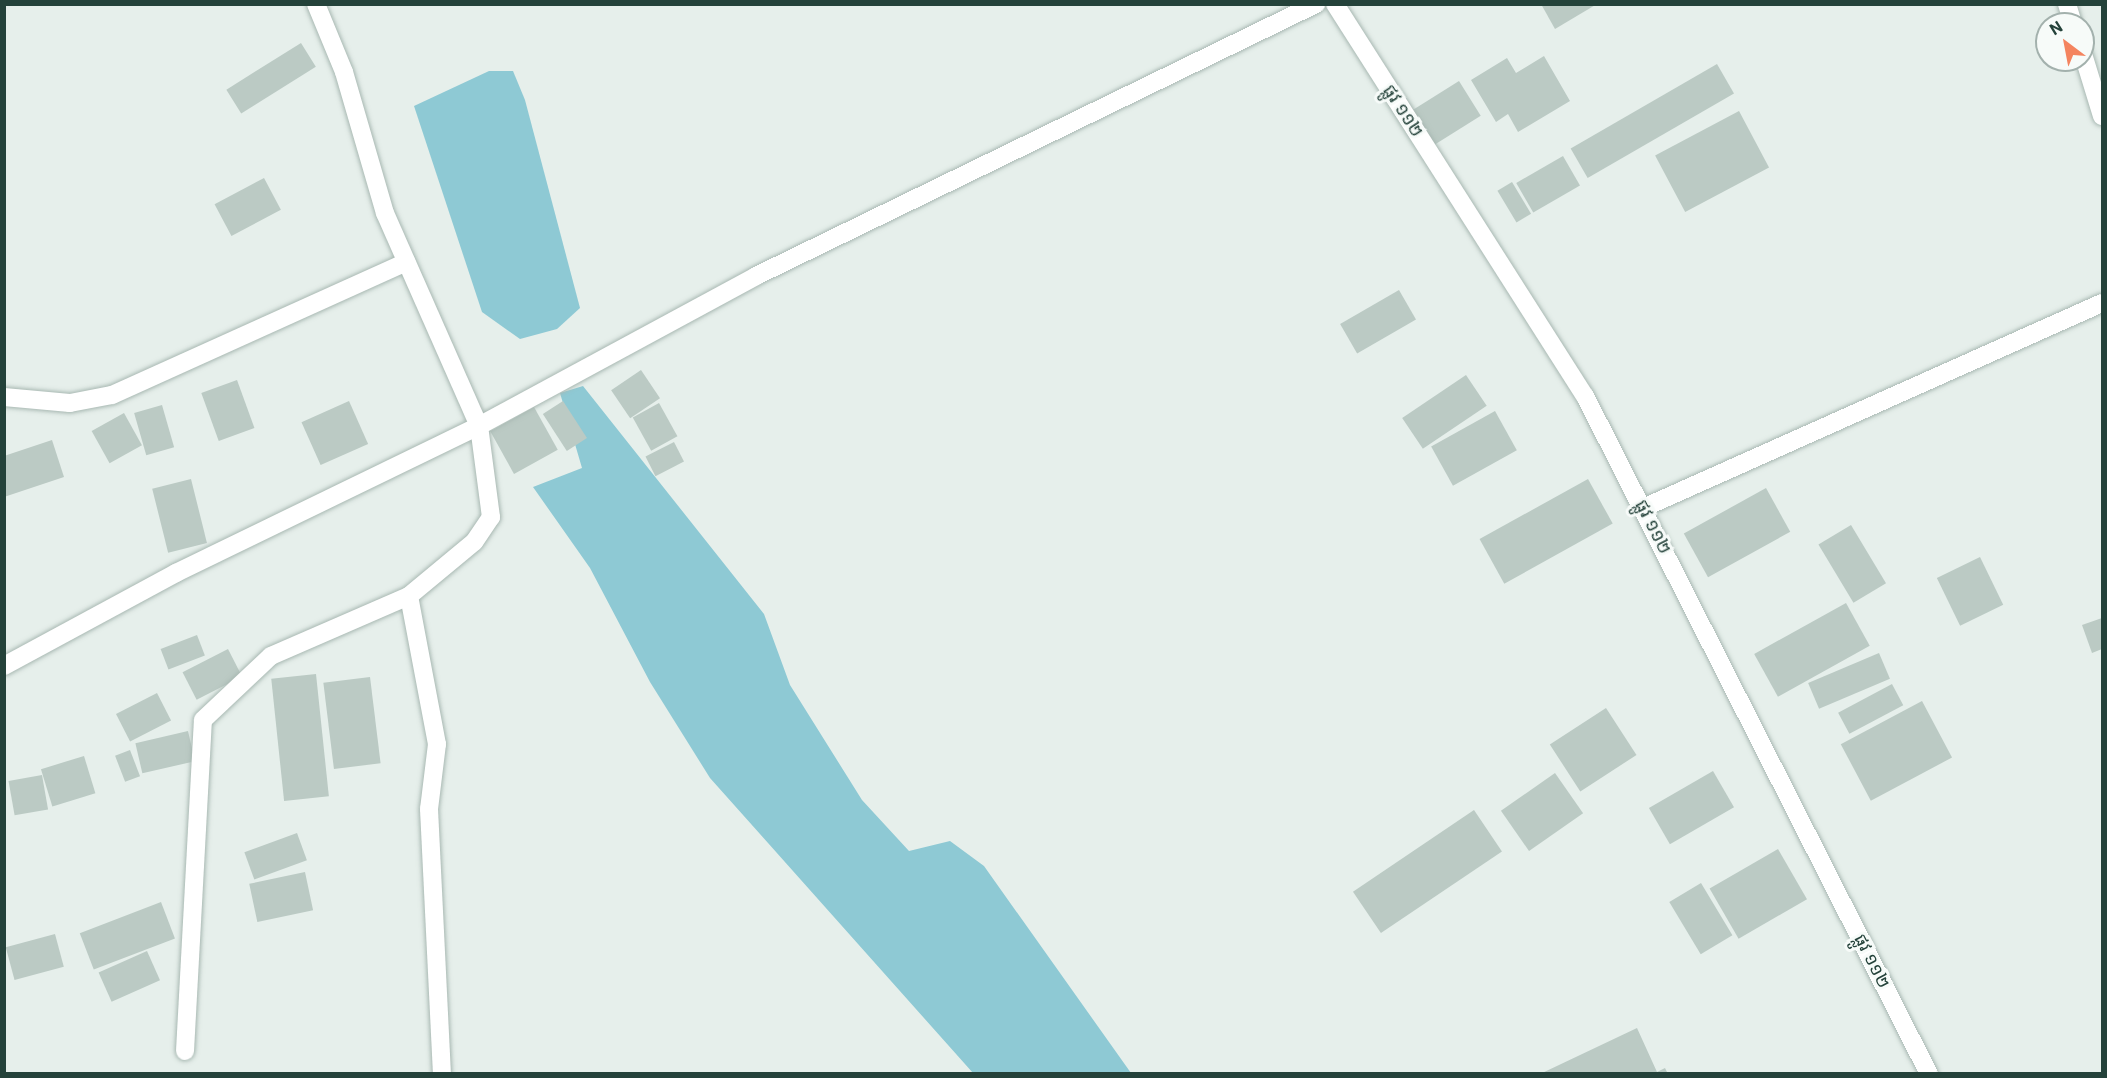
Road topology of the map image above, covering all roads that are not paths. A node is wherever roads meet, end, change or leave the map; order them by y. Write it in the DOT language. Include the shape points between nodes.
graph roads {
  1 [pos="316,4"];
  2 [pos="1317,4"];
  3 [pos="1335,4"];
  4 [pos="2089,72"];
  5 [pos="2103,116"];
  6 [pos="406,262"];
  7 [pos="2103,303"];
  8 [pos="4,397"];
  9 [pos="479,426"];
  10 [pos="1643,508"];
  11 [pos="409,596"];
  12 [pos="4,666"];
  13 [pos="185,1051"];
  14 [pos="442,1074"];
  15 [pos="1929,1074"];
  1 -- 6 [label="street" via="344,72 385,213"];
  2 -- 9 [label="street" via="756,276"];
  3 -- 10 [label="street, ផ្លូវ ១១២" via="1585,396"];
  4 -- 5 [label="street"];
  6 -- 8 [label="street" via="112,394 70,403"];
  6 -- 9 [label="street"];
  7 -- 10 [label="street"];
  9 -- 11 [label="street" via="491,517 474,542"];
  9 -- 12 [label="street" via="176,573"];
  10 -- 15 [label="street, ផ្លូវ ១១២"];
  11 -- 13 [label="street" via="271,656 202,720"];
  11 -- 14 [label="street" via="436,744 429,809"];
}
